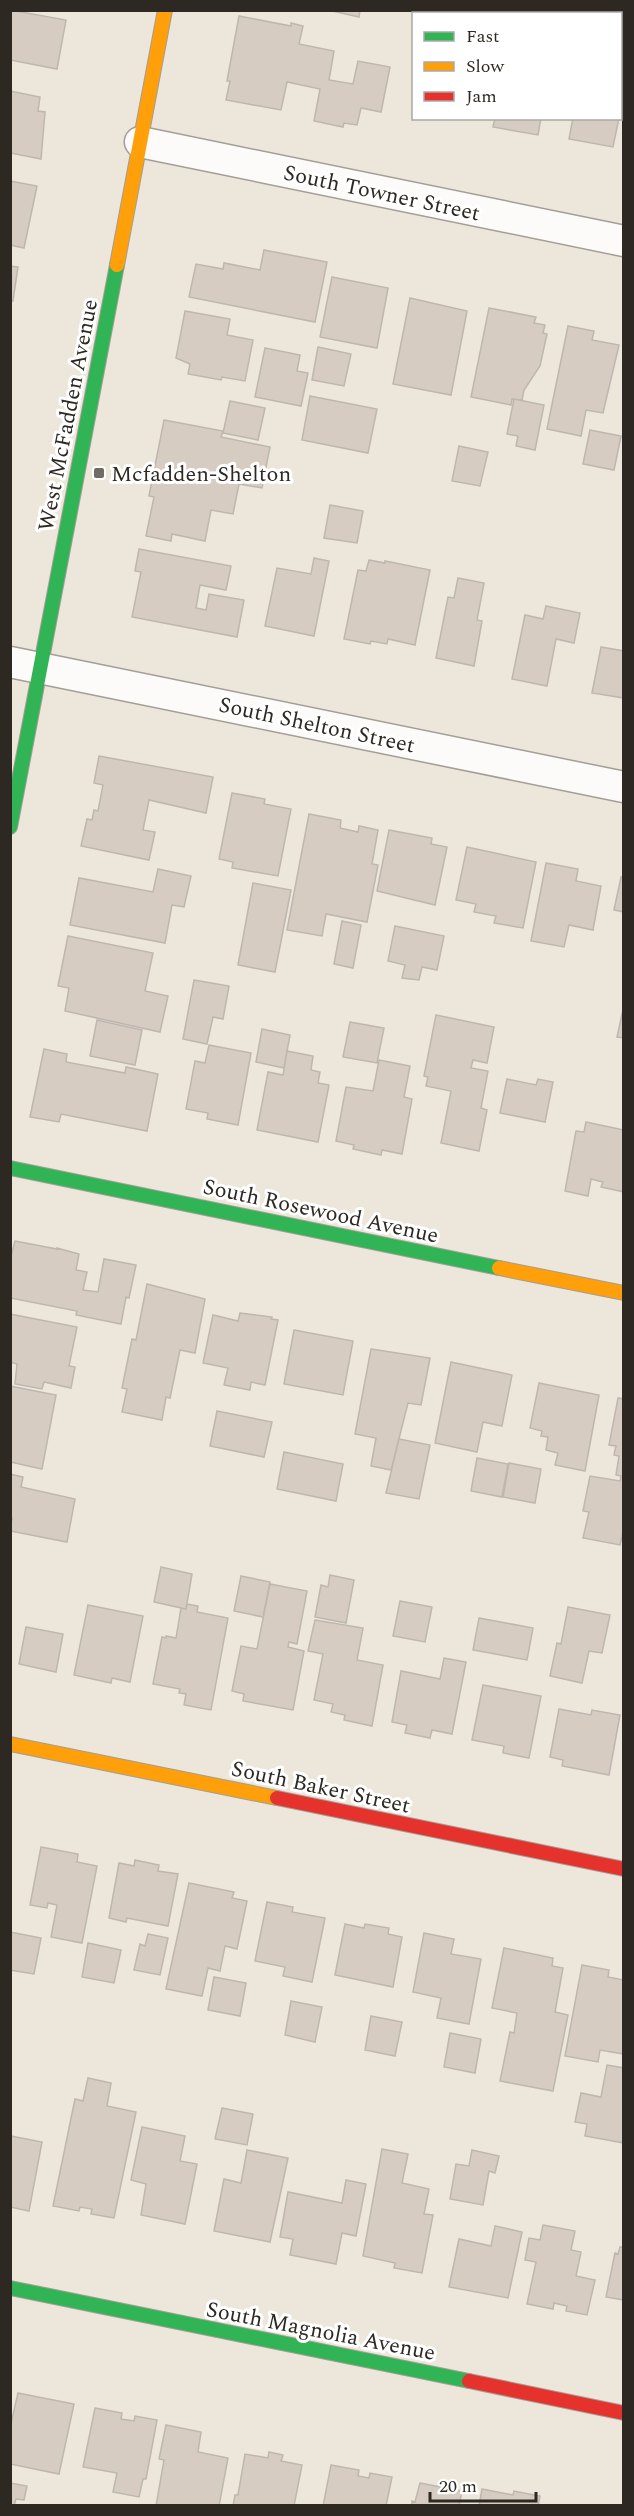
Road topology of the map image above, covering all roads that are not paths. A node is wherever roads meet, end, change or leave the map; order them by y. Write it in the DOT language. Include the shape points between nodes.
graph roads {
  1 [pos="165,10"];
  2 [pos="140,142"];
  3 [pos="624,241"];
  4 [pos="10,662"];
  5 [pos="41,668"];
  6 [pos="624,787"];
  7 [pos="10,826"];
  8 [pos="10,1168"];
  9 [pos="624,1293"];
  10 [pos="10,1744"];
  11 [pos="624,1869"];
  12 [pos="10,2288"];
  13 [pos="624,2413"];
  1 -- 2 [label="street, West McFadden Avenue"];
  2 -- 3 [label="street, South Towner Street"];
  2 -- 5 [label="street, West McFadden Avenue"];
  4 -- 5 [label="street, South Shelton Street"];
  5 -- 6 [label="street, South Shelton Street"];
  5 -- 7 [label="street, West McFadden Avenue"];
  8 -- 9 [label="street, South Rosewood Avenue"];
  10 -- 11 [label="street, South Baker Street"];
  12 -- 13 [label="street, South Magnolia Avenue"];
}
